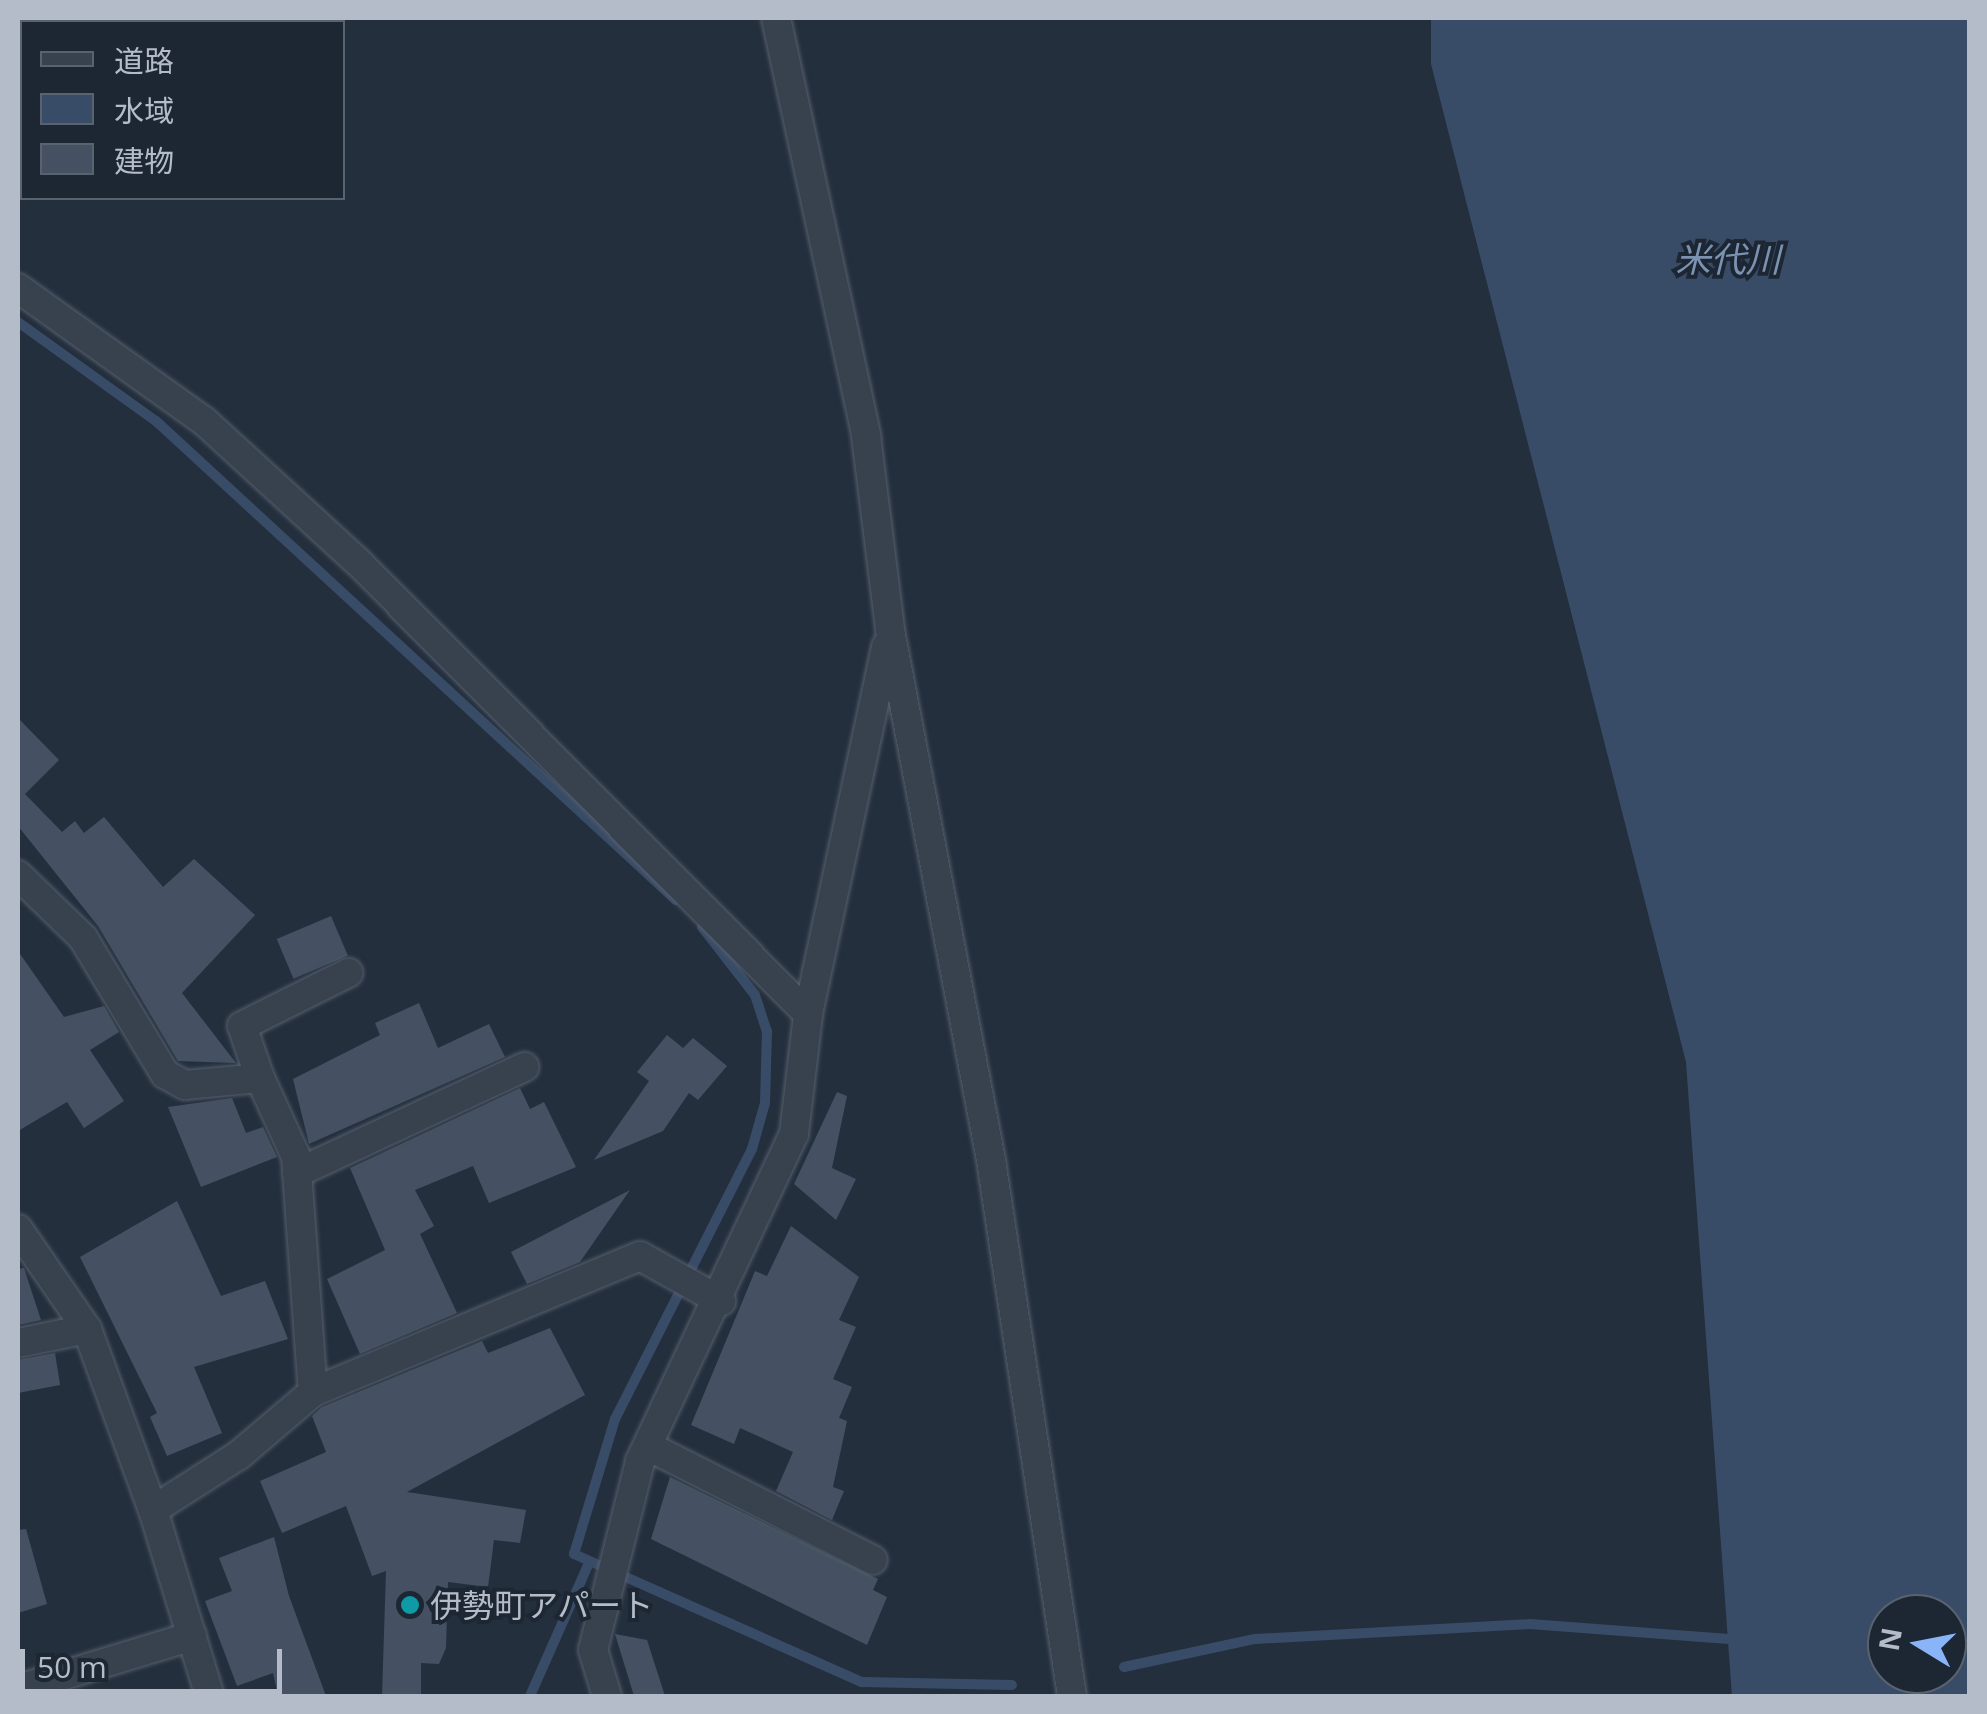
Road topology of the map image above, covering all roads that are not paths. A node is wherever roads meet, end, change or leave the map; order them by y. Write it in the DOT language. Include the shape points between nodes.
graph roads {
  1 [pos="776,18"];
  2 [pos="18,288"];
  3 [pos="890,630"];
  4 [pos="18,875"];
  5 [pos="348,973"];
  6 [pos="808,1014"];
  7 [pos="524,1067"];
  8 [pos="260,1078"];
  9 [pos="297,1174"];
  10 [pos="18,1229"];
  11 [pos="711,1294"];
  12 [pos="87,1329"];
  13 [pos="18,1343"];
  14 [pos="313,1392"];
  15 [pos="648,1446"];
  16 [pos="152,1510"];
  17 [pos="873,1560"];
  18 [pos="192,1636"];
  19 [pos="18,1689"];
  20 [pos="210,1696"];
  21 [pos="607,1696"];
  22 [pos="1072,1696"];
  1 -- 3 [label="street" via="866,436"];
  2 -- 6 [label="street" via="204,421 360,564"];
  3 -- 6 [label="street"];
  3 -- 22 [label="street" via="991,1160"];
  4 -- 8 [label="street" via="82,938 166,1074 185,1085"];
  5 -- 8 [label="street" via="242,1026"];
  6 -- 11 [label="street" via="794,1134"];
  7 -- 9 [label="street"];
  8 -- 9 [label="street"];
  9 -- 14 [label="street"];
  10 -- 12 [label="street"];
  11 -- 14 [label="street" via="640,1256"];
  11 -- 15 [label="street"];
  12 -- 13 [label="street"];
  12 -- 16 [label="street"];
  14 -- 16 [label="street" via="240,1455"];
  15 -- 17 [label="street"];
  15 -- 21 [label="street" via="593,1650"];
  16 -- 18 [label="street"];
  18 -- 19 [label="street"];
  18 -- 20 [label="street"];
}
